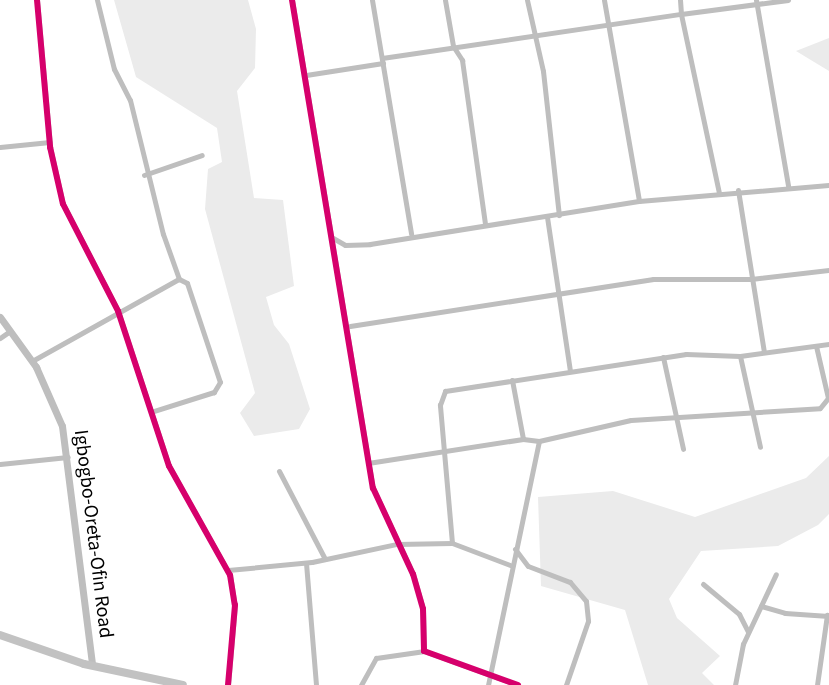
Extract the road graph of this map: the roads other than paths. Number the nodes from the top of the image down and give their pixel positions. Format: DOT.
graph roads {
  1 [pos="37,0"];
  2 [pos="97,0"];
  3 [pos="292,0"];
  4 [pos="372,0"];
  5 [pos="446,0"];
  6 [pos="527,0"];
  7 [pos="604,0"];
  8 [pos="680,0"];
  9 [pos="788,0"];
  10 [pos="757,3"];
  11 [pos="681,14"];
  12 [pos="609,25"];
  13 [pos="533,35"];
  14 [pos="453,46"];
  15 [pos="383,60"];
  16 [pos="306,75"];
  17 [pos="50,142"];
  18 [pos="0,147"];
  19 [pos="202,155"];
  20 [pos="144,175"];
  21 [pos="829,185"];
  22 [pos="788,186"];
  23 [pos="738,190"];
  24 [pos="719,193"];
  25 [pos="639,201"];
  26 [pos="559,215"];
  27 [pos="547,217"];
  28 [pos="485,223"];
  29 [pos="411,234"];
  30 [pos="333,238"];
  31 [pos="829,270"];
  32 [pos="179,279"];
  33 [pos="751,279"];
  34 [pos="558,294"];
  35 [pos="118,311"];
  36 [pos="0,317"];
  37 [pos="350,326"];
  38 [pos="10,331"];
  39 [pos="0,338"];
  40 [pos="829,344"];
  41 [pos="816,346"];
  42 [pos="764,352"];
  43 [pos="740,356"];
  44 [pos="663,357"];
  45 [pos="32,361"];
  46 [pos="570,370"];
  47 [pos="512,380"];
  48 [pos="151,412"];
  49 [pos="751,413"];
  50 [pos="673,417"];
  51 [pos="523,439"];
  52 [pos="538,441"];
  53 [pos="760,447"];
  54 [pos="683,449"];
  55 [pos="446,452"];
  56 [pos="68,457"];
  57 [pos="368,463"];
  58 [pos="0,464"];
  59 [pos="279,471"];
  60 [pos="452,543"];
  61 [pos="397,544"];
  62 [pos="515,549"];
  63 [pos="325,559"];
  64 [pos="306,563"];
  65 [pos="510,565"];
  66 [pos="228,570"];
  67 [pos="776,574"];
  68 [pos="703,584"];
  69 [pos="761,606"];
  70 [pos="828,615"];
  71 [pos="748,632"];
  72 [pos="0,635"];
  73 [pos="424,651"];
  74 [pos="92,665"];
  75 [pos="492,671"];
  76 [pos="151,681"];
  77 [pos="183,685"];
  78 [pos="228,685"];
  79 [pos="316,685"];
  80 [pos="361,685"];
  81 [pos="488,685"];
  82 [pos="518,685"];
  83 [pos="566,685"];
  84 [pos="735,685"];
  85 [pos="817,685"];
  1 -- 17 [label="street"];
  2 -- 20 [label="street"];
  3 -- 16 [label="street"];
  4 -- 15 [label="street"];
  5 -- 14 [label="street"];
  6 -- 13 [label="street"];
  7 -- 12 [label="street"];
  8 -- 11 [label="street"];
  9 -- 10 [label="street"];
  10 -- 11 [label="street"];
  10 -- 22 [label="street"];
  11 -- 12 [label="street"];
  11 -- 24 [label="street"];
  12 -- 13 [label="street"];
  12 -- 25 [label="street"];
  13 -- 14 [label="street"];
  13 -- 26 [label="street"];
  14 -- 15 [label="street"];
  14 -- 28 [label="street"];
  15 -- 16 [label="street"];
  15 -- 29 [label="street"];
  16 -- 30 [label="street"];
  17 -- 18 [label="street"];
  17 -- 35 [label="street"];
  19 -- 20 [label="street"];
  20 -- 32 [label="street"];
  21 -- 22 [label="street"];
  22 -- 23 [label="street"];
  23 -- 24 [label="street"];
  23 -- 33 [label="street"];
  24 -- 25 [label="street"];
  25 -- 26 [label="street"];
  26 -- 27 [label="street"];
  27 -- 28 [label="street"];
  27 -- 34 [label="street"];
  28 -- 29 [label="street"];
  29 -- 30 [label="street"];
  30 -- 37 [label="street"];
  31 -- 33 [label="street"];
  32 -- 35 [label="street"];
  32 -- 48 [label="street"];
  33 -- 34 [label="street"];
  33 -- 42 [label="street"];
  34 -- 37 [label="street"];
  34 -- 46 [label="street"];
  35 -- 45 [label="street"];
  35 -- 48 [label="street"];
  36 -- 38 [label="street, Igbogbo-Oreta-Ofin Road"];
  37 -- 57 [label="street"];
  38 -- 39 [label="street"];
  38 -- 45 [label="street, Igbogbo-Oreta-Ofin Road"];
  40 -- 41 [label="street"];
  41 -- 42 [label="street"];
  41 -- 49 [label="street"];
  42 -- 43 [label="street"];
  43 -- 44 [label="street"];
  43 -- 49 [label="street"];
  44 -- 46 [label="street"];
  44 -- 50 [label="street"];
  45 -- 56 [label="street, Igbogbo-Oreta-Ofin Road"];
  46 -- 47 [label="street"];
  47 -- 51 [label="street"];
  47 -- 55 [label="street"];
  48 -- 66 [label="street"];
  49 -- 50 [label="street"];
  49 -- 53 [label="street"];
  50 -- 52 [label="street"];
  50 -- 54 [label="street"];
  51 -- 52 [label="street"];
  51 -- 55 [label="street"];
  52 -- 62 [label="street"];
  55 -- 57 [label="street"];
  55 -- 60 [label="street"];
  56 -- 58 [label="street"];
  56 -- 74 [label="street, Igbogbo-Oreta-Ofin Road"];
  57 -- 61 [label="street"];
  59 -- 63 [label="street"];
  60 -- 61 [label="street"];
  60 -- 65 [label="street"];
  61 -- 63 [label="street"];
  61 -- 73 [label="street"];
  62 -- 65 [label="street"];
  62 -- 83 [label="street"];
  63 -- 64 [label="street"];
  64 -- 66 [label="street"];
  64 -- 79 [label="street"];
  65 -- 75 [label="street"];
  66 -- 78 [label="street"];
  67 -- 69 [label="street"];
  68 -- 71 [label="street"];
  69 -- 70 [label="street"];
  69 -- 71 [label="street"];
  70 -- 85 [label="street"];
  71 -- 84 [label="street"];
  72 -- 74 [label="main road"];
  73 -- 75 [label="street"];
  73 -- 80 [label="street"];
  74 -- 76 [label="main road"];
  75 -- 81 [label="street"];
  75 -- 82 [label="street"];
  76 -- 77 [label="main road"];
}
